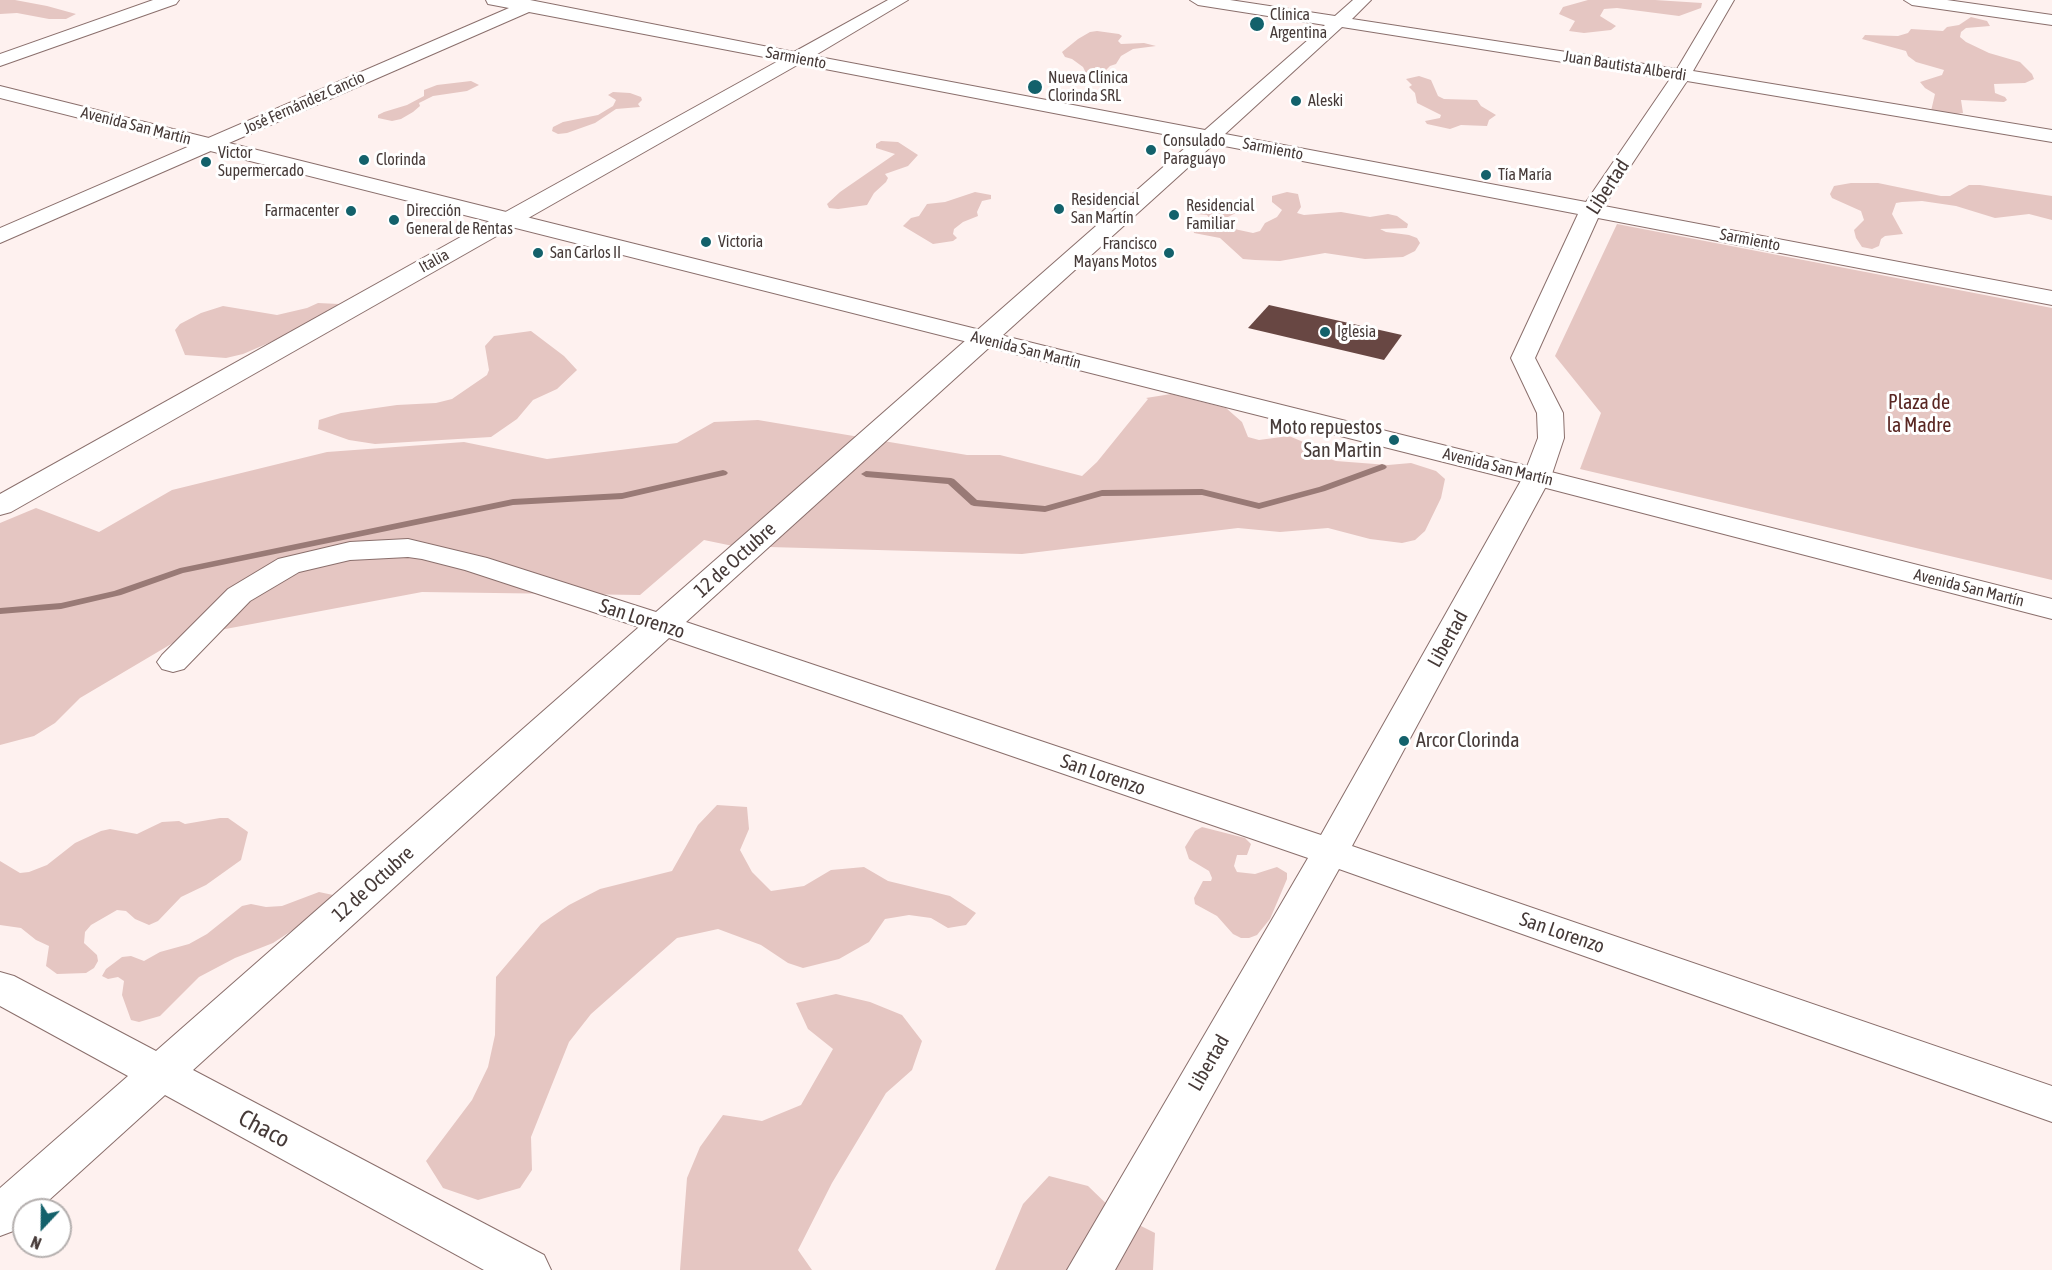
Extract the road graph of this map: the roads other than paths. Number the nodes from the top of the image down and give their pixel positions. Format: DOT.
graph roads {
  1 [pos="170,0"];
  2 [pos="494,0"];
  3 [pos="900,0"];
  4 [pos="1198,0"];
  5 [pos="1363,0"];
  6 [pos="1726,0"];
  7 [pos="1912,0"];
  8 [pos="534,3"];
  9 [pos="2052,20"];
  10 [pos="1338,22"];
  11 [pos="797,58"];
  12 [pos="0,60"];
  13 [pos="1682,75"];
  14 [pos="0,92"];
  15 [pos="2052,136"];
  16 [pos="1210,137"];
  17 [pos="209,145"];
  18 [pos="1591,210"];
  19 [pos="508,220"];
  20 [pos="0,236"];
  21 [pos="2052,298"];
  22 [pos="982,339"];
  23 [pos="1537,477"];
  24 [pos="0,506"];
  25 [pos="2052,609"];
  26 [pos="663,625"];
  27 [pos="173,662"];
  28 [pos="1330,852"];
  29 [pos="0,987"];
  30 [pos="159,1074"];
  31 [pos="2052,1104"];
  32 [pos="0,1216"];
  33 [pos="528,1270"];
  34 [pos="1090,1270"];
  1 -- 12 [label="main road"];
  2 -- 8 [label="street, Sarmiento"];
  3 -- 11 [label="street, Italia"];
  4 -- 10 [label="street, Juan Bautista Alberdi"];
  5 -- 10 [label="street, 12 de Octubre"];
  6 -- 13 [label="street, Libertad"];
  7 -- 9 [label="street"];
  8 -- 11 [label="street, Sarmiento"];
  8 -- 17 [label="street, José Fernández Cancio"];
  10 -- 13 [label="street, Juan Bautista Alberdi"];
  10 -- 16 [label="street, 12 de Octubre"];
  11 -- 16 [label="street, Sarmiento"];
  11 -- 19 [label="street, Italia"];
  13 -- 15 [label="street, Juan Bautista Alberdi"];
  13 -- 18 [label="street, Libertad"];
  14 -- 17 [label="main road, Avenida San Martín"];
  16 -- 18 [label="street, Sarmiento"];
  16 -- 22 [label="street, 12 de Octubre"];
  17 -- 19 [label="main road, Avenida San Martín"];
  17 -- 20 [label="street, José Fernández Cancio"];
  18 -- 21 [label="street, Sarmiento"];
  18 -- 23 [label="street, Libertad"];
  19 -- 22 [label="main road, Avenida San Martín"];
  19 -- 24 [label="main road, Italia"];
  22 -- 23 [label="main road, Avenida San Martín"];
  22 -- 26 [label="street, 12 de Octubre"];
  23 -- 25 [label="main road, Avenida San Martín"];
  23 -- 28 [label="street, Libertad"];
  26 -- 27 [label="street, San Lorenzo"];
  26 -- 28 [label="street, San Lorenzo"];
  26 -- 30 [label="street, 12 de Octubre"];
  28 -- 31 [label="street, San Lorenzo"];
  28 -- 34 [label="street, Libertad"];
  29 -- 30 [label="street, Chaco"];
  30 -- 32 [label="street, 12 de Octubre"];
  30 -- 33 [label="street, Chaco"];
}
